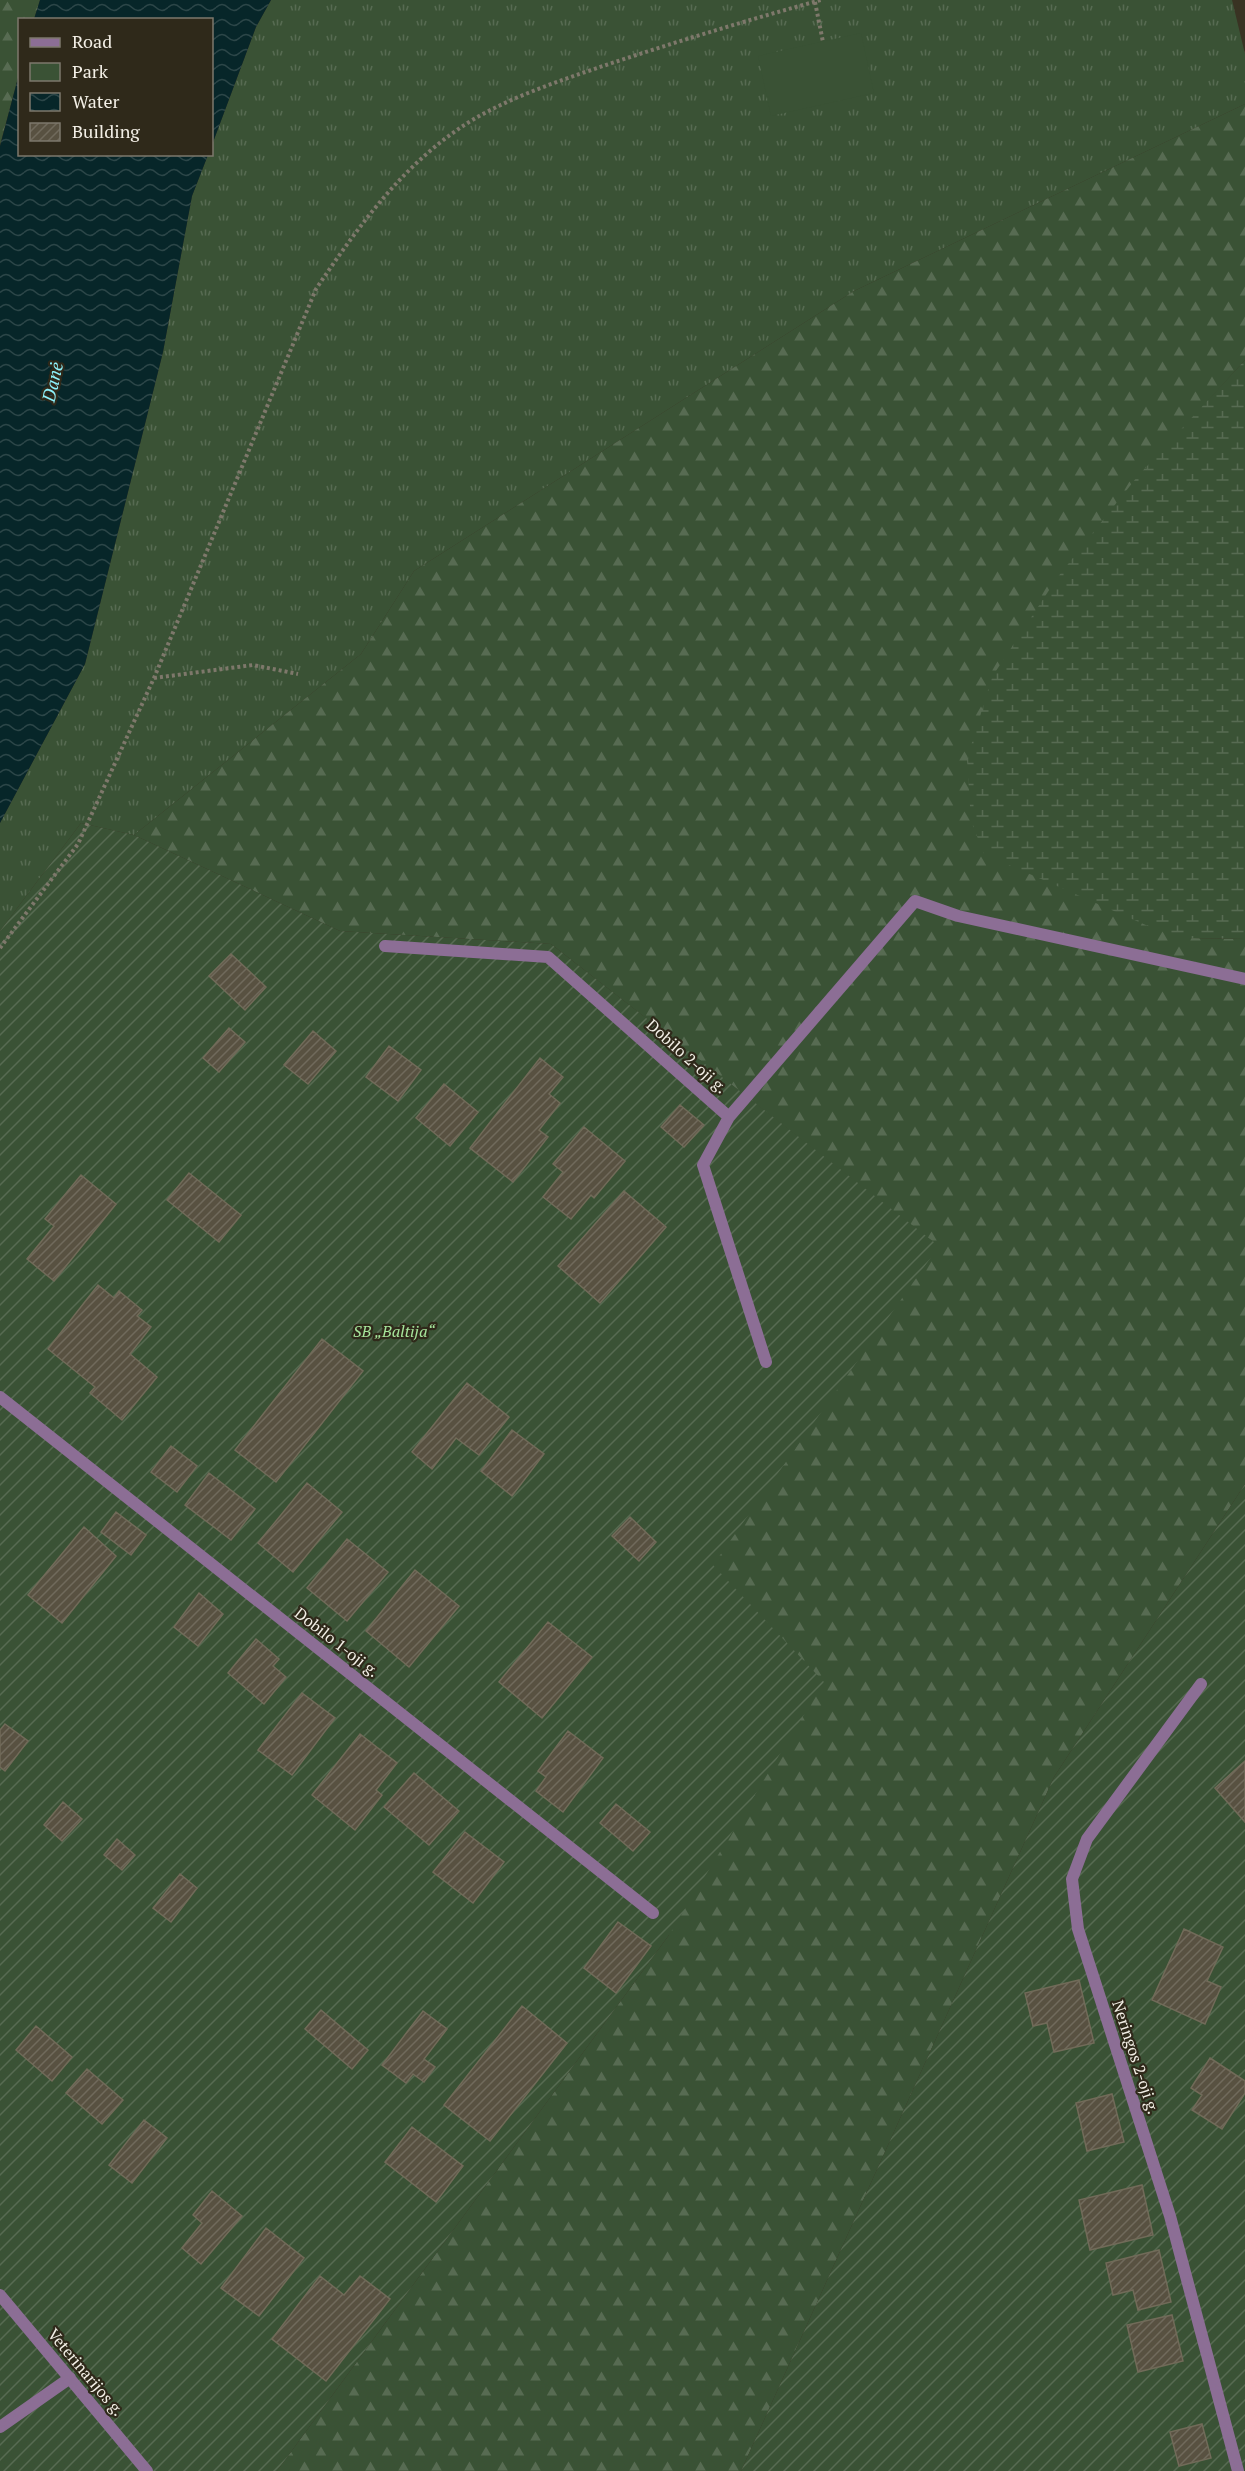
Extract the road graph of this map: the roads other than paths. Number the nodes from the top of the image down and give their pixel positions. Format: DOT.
graph roads {
  1 [pos="385,946"];
  2 [pos="1245,979"];
  3 [pos="729,1116"];
  4 [pos="766,1362"];
  5 [pos="0,1396"];
  6 [pos="1201,1684"];
  7 [pos="653,1914"];
  8 [pos="0,2295"];
  9 [pos="69,2378"];
  10 [pos="0,2427"];
  11 [pos="147,2471"];
  12 [pos="1238,2471"];
  1 -- 3 [label="street, Dobilo 2-oji g."];
  2 -- 3 [label="street"];
  3 -- 4 [label="street, Dobilo 2-oji g."];
  5 -- 7 [label="street, Dobilo 1-oji g."];
  6 -- 12 [label="street, Neringos 2-oji g."];
  8 -- 9 [label="street, Veterinarijos g."];
  9 -- 10 [label="street"];
  9 -- 11 [label="street, Veterinarijos g."];
}
